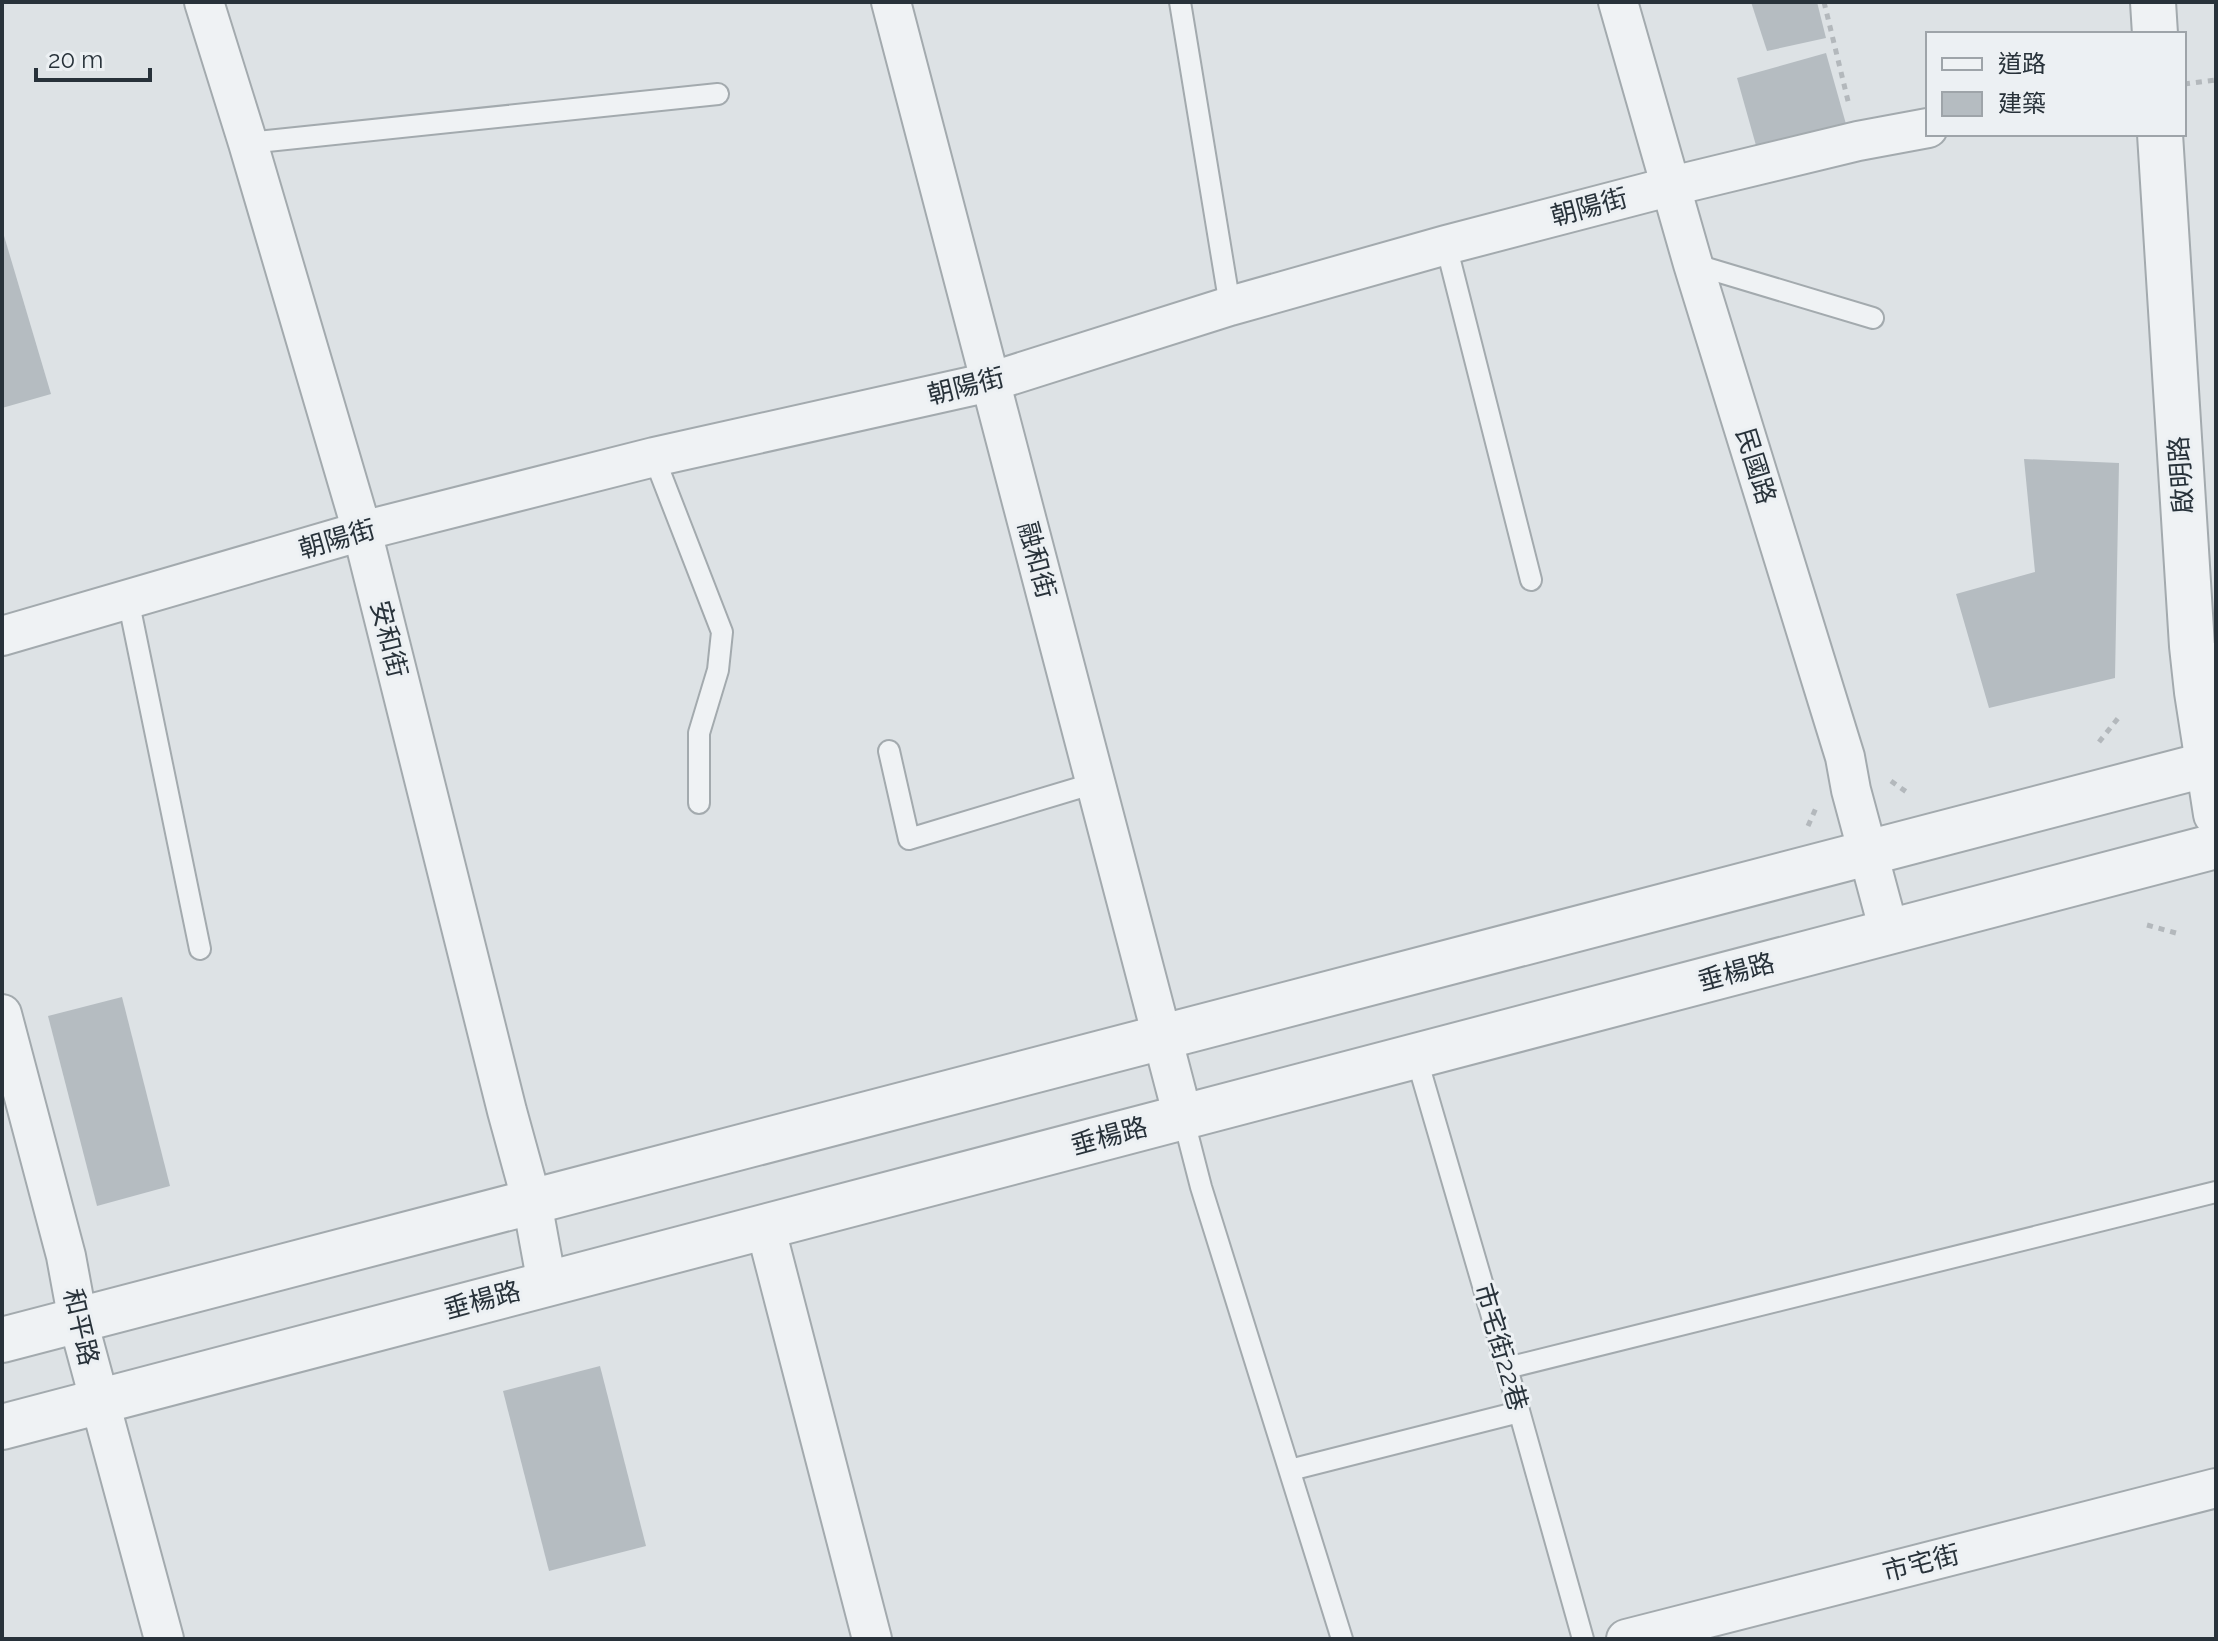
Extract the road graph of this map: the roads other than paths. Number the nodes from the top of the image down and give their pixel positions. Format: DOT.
graph roads {
  1 [pos="204,2"];
  2 [pos="891,2"];
  3 [pos="1180,2"];
  4 [pos="1618,2"];
  5 [pos="2153,2"];
  6 [pos="2155,32"];
  7 [pos="718,94"];
  8 [pos="1926,128"];
  9 [pos="2160,136"];
  10 [pos="248,143"];
  11 [pos="1672,186"];
  12 [pos="1446,245"];
  13 [pos="1693,264"];
  14 [pos="1230,306"];
  15 [pos="1873,318"];
  16 [pos="990,382"];
  17 [pos="654,457"];
  18 [pos="362,531"];
  19 [pos="1531,580"];
  20 [pos="128,599"];
  21 [pos="2,636"];
  22 [pos="889,751"];
  23 [pos="2212,764"];
  24 [pos="1095,783"];
  25 [pos="699,803"];
  26 [pos="2216,814"];
  27 [pos="2216,846"];
  28 [pos="1869,854"];
  29 [pos="1889,931"];
  30 [pos="200,949"];
  31 [pos="2,1014"];
  32 [pos="1162,1038"];
  33 [pos="1416,1056"];
  34 [pos="1183,1117"];
  35 [pos="2216,1192"];
  36 [pos="532,1202"];
  37 [pos="765,1226"];
  38 [pos="547,1284"];
  39 [pos="78,1321"];
  40 [pos="2,1340"];
  41 [pos="1507,1368"];
  42 [pos="100,1401"];
  43 [pos="1519,1412"];
  44 [pos="2,1427"];
  45 [pos="1290,1470"];
  46 [pos="2216,1488"];
  47 [pos="164,1639"];
  48 [pos="872,1639"];
  49 [pos="1342,1639"];
  50 [pos="1583,1639"];
  51 [pos="1626,1639"];
  1 -- 10 [label="street, 安和街"];
  2 -- 16 [label="street, 融和街"];
  3 -- 14 [label="lane"];
  4 -- 11 [label="street, 民國路"];
  5 -- 6 [label="street"];
  7 -- 10 [label="lane"];
  8 -- 11 [label="street, 朝陽街"];
  9 -- 23 [label="street, 啟明路"];
  10 -- 18 [label="street, 安和街"];
  11 -- 12 [label="street, 朝陽街"];
  11 -- 13 [label="street, 民國路"];
  12 -- 14 [label="street, 朝陽街"];
  12 -- 19 [label="lane"];
  13 -- 15 [label="lane"];
  13 -- 28 [label="street, 民國路"];
  14 -- 16 [label="street, 朝陽街"];
  16 -- 17 [label="street, 朝陽街"];
  16 -- 24 [label="street, 融和街"];
  17 -- 18 [label="street, 朝陽街"];
  17 -- 25 [label="lane"];
  18 -- 20 [label="street, 朝陽街"];
  18 -- 36 [label="street, 安和街"];
  20 -- 21 [label="street, 朝陽街"];
  20 -- 30 [label="lane"];
  22 -- 24 [label="lane"];
  23 -- 26 [label="street, 啟明路"];
  23 -- 28 [label="street"];
  24 -- 32 [label="street, 融和街"];
  27 -- 29 [label="street, 垂楊路"];
  28 -- 29 [label="street, 民國路"];
  28 -- 32 [label="street"];
  29 -- 33 [label="street, 垂楊路"];
  31 -- 39 [label="street, 和平路"];
  32 -- 34 [label="street, 融和街"];
  32 -- 36 [label="street"];
  33 -- 34 [label="street, 垂楊路"];
  33 -- 41 [label="lane, 市宅街22巷"];
  34 -- 37 [label="street, 垂楊路"];
  34 -- 45 [label="lane"];
  35 -- 41 [label="lane"];
  36 -- 38 [label="street, 安和街"];
  36 -- 39 [label="street"];
  37 -- 38 [label="street, 垂楊路"];
  37 -- 48 [label="street"];
  38 -- 42 [label="street, 垂楊路"];
  39 -- 40 [label="street"];
  39 -- 42 [label="street, 和平路"];
  41 -- 43 [label="lane, 市宅街22巷"];
  42 -- 44 [label="street, 垂楊路"];
  42 -- 47 [label="street, 和平路"];
  43 -- 45 [label="lane"];
  43 -- 50 [label="lane, 市宅街22巷"];
  45 -- 49 [label="lane"];
  46 -- 51 [label="street, 市宅街"];
}
